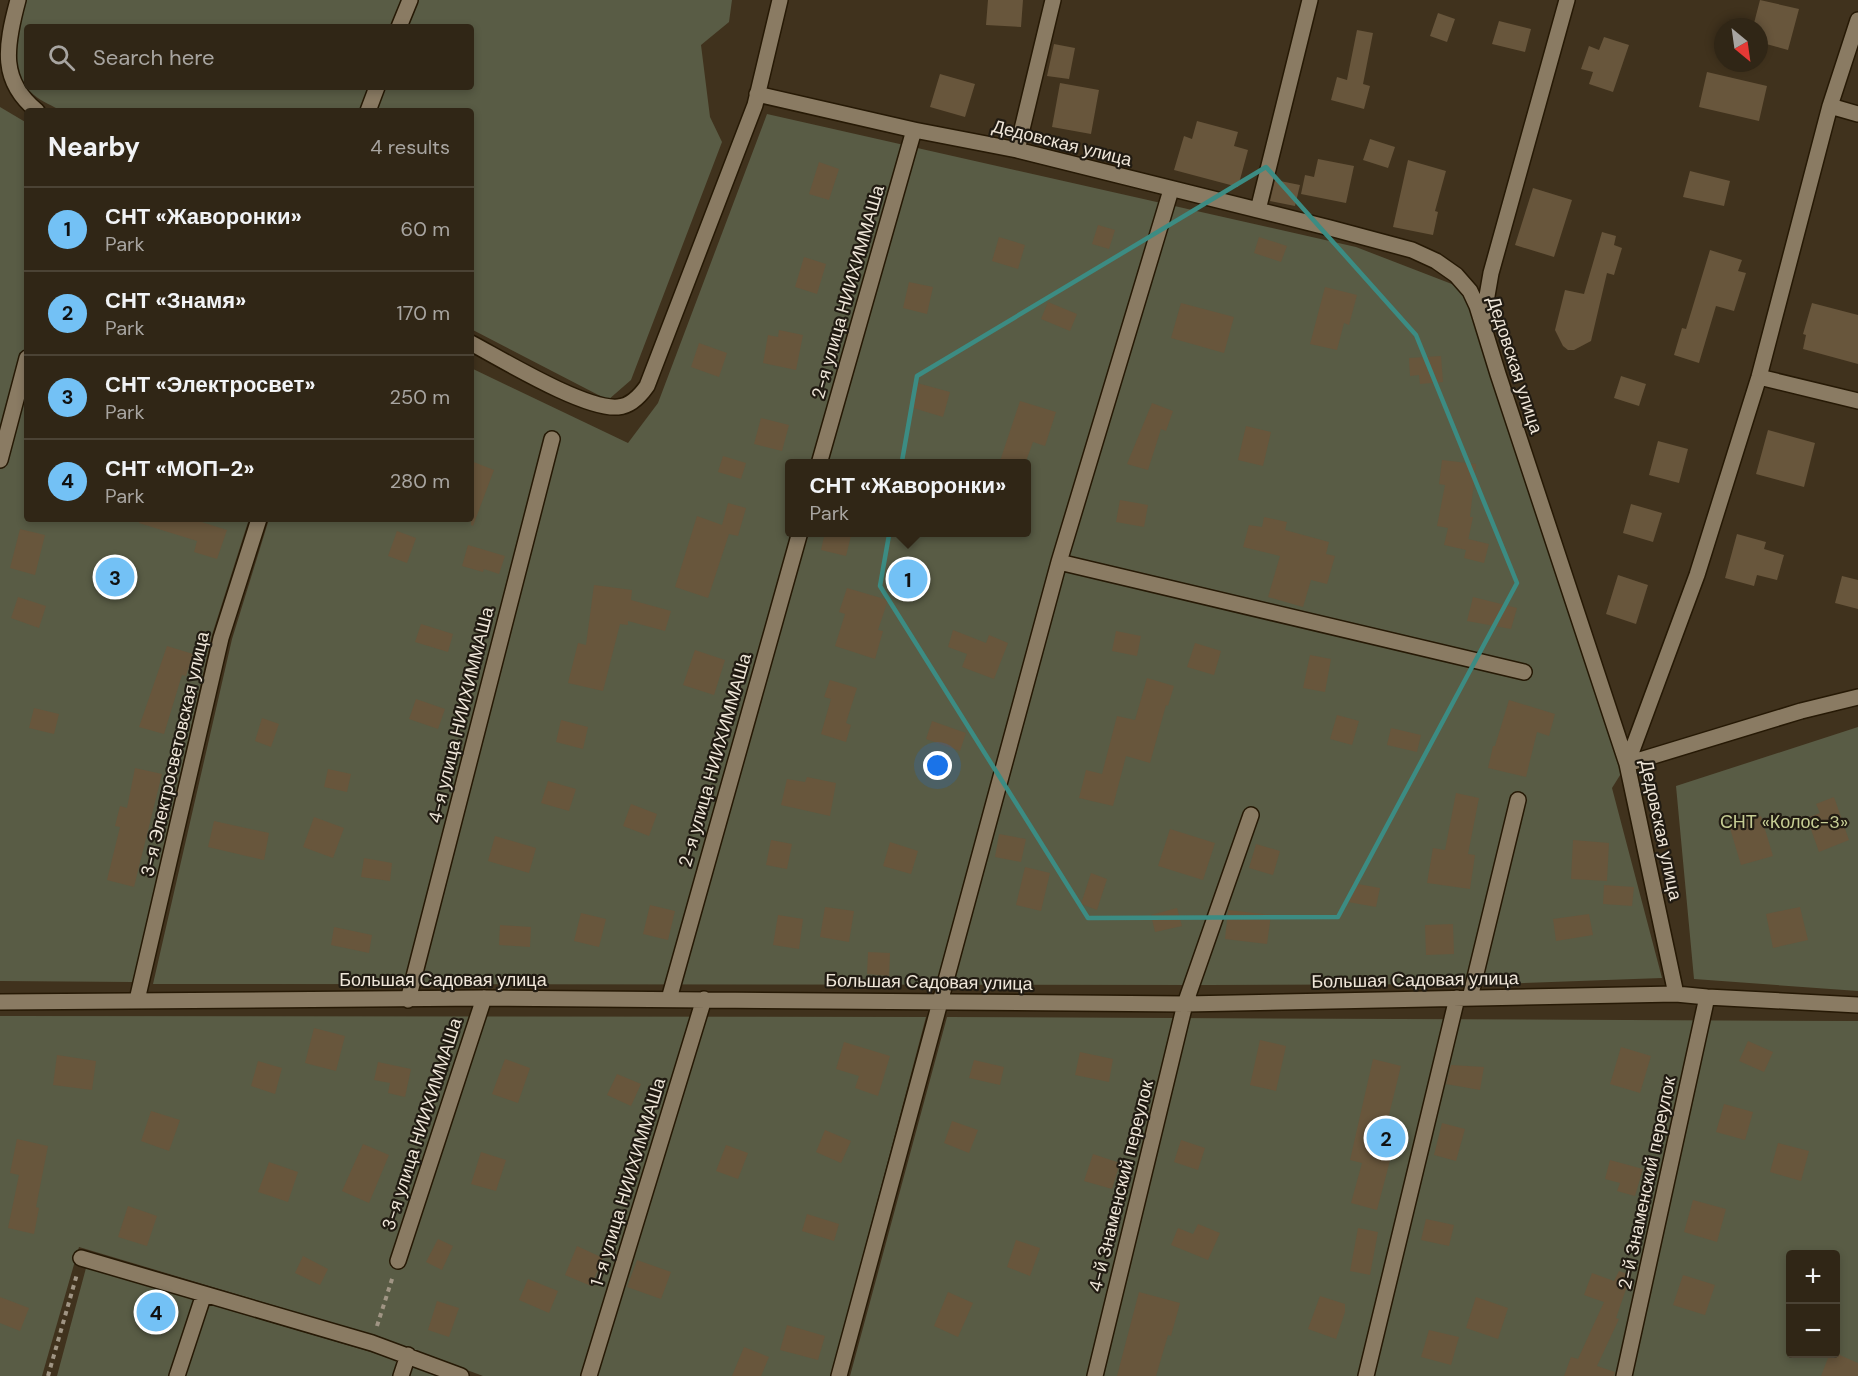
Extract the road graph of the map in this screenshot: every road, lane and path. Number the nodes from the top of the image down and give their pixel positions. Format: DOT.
graph roads {
  1 [pos="18,0"];
  2 [pos="410,0"];
  3 [pos="780,0"];
  4 [pos="1053,0"];
  5 [pos="1310,0"];
  6 [pos="1567,0"];
  7 [pos="1858,20"];
  8 [pos="400,24"];
  9 [pos="376,90"];
  10 [pos="757,94"];
  11 [pos="1830,106"];
  12 [pos="33,108"];
  13 [pos="369,108"];
  14 [pos="1858,114"];
  15 [pos="914,130"];
  16 [pos="1017,150"];
  17 [pos="1171,190"];
  18 [pos="1258,210"];
  19 [pos="1482,321"];
  20 [pos="474,345"];
  21 [pos="24,369"];
  22 [pos="1759,377"];
  23 [pos="1858,402"];
  24 [pos="552,439"];
  25 [pos="820,459"];
  26 [pos="0,460"];
  27 [pos="258,522"];
  28 [pos="799,537"];
  29 [pos="1059,562"];
  30 [pos="1524,672"];
  31 [pos="1858,697"];
  32 [pos="1627,764"];
  33 [pos="1518,800"];
  34 [pos="1251,815"];
  35 [pos="1676,994"];
  36 [pos="1707,997"];
  37 [pos="484,998"];
  38 [pos="1463,998"];
  39 [pos="669,999"];
  40 [pos="704,999"];
  41 [pos="137,1000"];
  42 [pos="408,1000"];
  43 [pos="940,1002"];
  44 [pos="1185,1004"];
  45 [pos="1858,1005"];
  46 [pos="1,1006"];
  47 [pos="81,1258"];
  48 [pos="398,1261"];
  49 [pos="204,1294"];
  50 [pos="372,1343"];
  51 [pos="408,1355"];
  52 [pos="48,1376"];
  53 [pos="177,1376"];
  54 [pos="400,1376"];
  55 [pos="461,1376"];
  56 [pos="589,1376"];
  57 [pos="839,1376"];
  58 [pos="1095,1376"];
  59 [pos="1366,1376"];
  60 [pos="1624,1376"];
  1 -- 12 [label="street"];
  2 -- 8 [label="street"];
  3 -- 10 [label="street"];
  4 -- 16 [label="street"];
  5 -- 18 [label="street"];
  6 -- 19 [label="street"];
  7 -- 11 [label="street"];
  9 -- 13 [label="street"];
  10 -- 15 [label="street, Дедовская улица"];
  10 -- 20 [label="street"];
  11 -- 14 [label="street"];
  11 -- 22 [label="street"];
  15 -- 16 [label="street, Дедовская улица"];
  15 -- 25 [label="street, 2-я улица НИИХИММАШа"];
  16 -- 17 [label="street, Дедовская улица"];
  17 -- 18 [label="street, Дедовская улица"];
  17 -- 29 [label="street"];
  18 -- 19 [label="street, Дедовская улица"];
  19 -- 32 [label="street, Дедовская улица"];
  21 -- 26 [label="street"];
  22 -- 23 [label="street"];
  22 -- 32 [label="street"];
  24 -- 42 [label="street, 4-я улица НИИХИММАШа"];
  27 -- 41 [label="street, 3-я Электросветовская улица"];
  28 -- 39 [label="street, 2-я улица НИИХИММАШа"];
  29 -- 30 [label="street"];
  29 -- 43 [label="street"];
  31 -- 32 [label="street"];
  32 -- 35 [label="street, Дедовская улица"];
  33 -- 38 [label="street"];
  34 -- 44 [label="street, 4-й Знаменский переулок"];
  35 -- 36 [label="street, Большая Садовая улица"];
  35 -- 38 [label="street, Большая Садовая улица"];
  36 -- 45 [label="street, Большая Садовая улица"];
  36 -- 60 [label="street, 2-й Знаменский переулок"];
  37 -- 39 [label="street, Большая Садовая улица"];
  37 -- 42 [label="street, Большая Садовая улица"];
  37 -- 48 [label="street, 3-я улица НИИХИММАШа"];
  38 -- 44 [label="street, Большая Садовая улица"];
  38 -- 59 [label="street"];
  39 -- 40 [label="street, Большая Садовая улица"];
  40 -- 43 [label="street, Большая Садовая улица"];
  40 -- 56 [label="street, 1-я улица НИИХИММАШа"];
  41 -- 42 [label="street, Большая Садовая улица"];
  41 -- 46 [label="street, Большая Садовая улица"];
  43 -- 44 [label="street, Большая Садовая улица"];
  43 -- 57 [label="street"];
  44 -- 58 [label="street, 4-й Знаменский переулок"];
  47 -- 49 [label="street"];
  47 -- 52 [label="path"];
  48 -- 50 [label="path"];
  49 -- 50 [label="street"];
  49 -- 53 [label="street"];
  50 -- 51 [label="street"];
  51 -- 54 [label="street"];
  51 -- 55 [label="street"];
}
